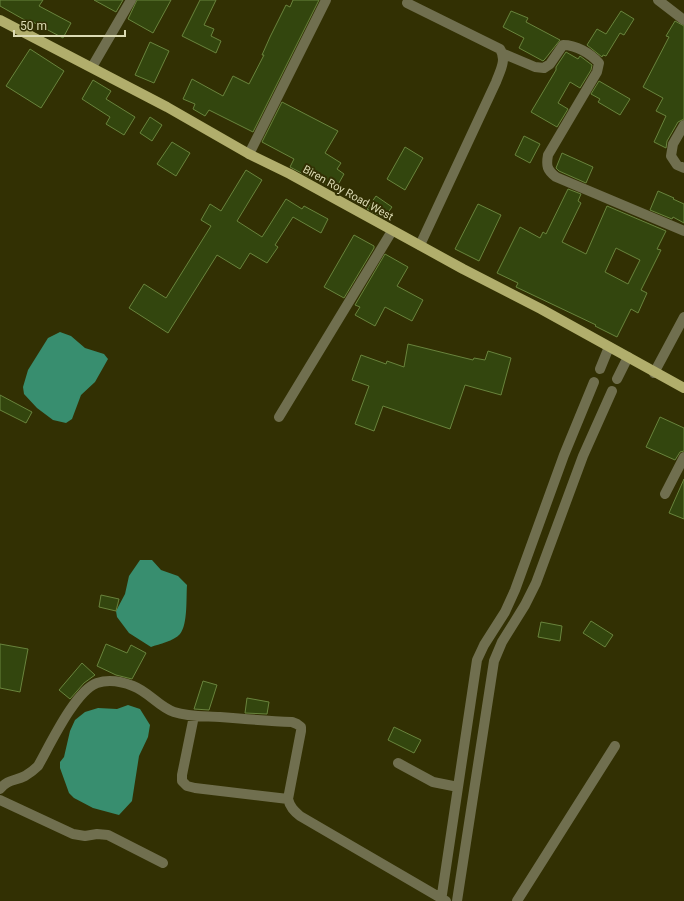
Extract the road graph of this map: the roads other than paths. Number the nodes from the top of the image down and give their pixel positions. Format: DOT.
graph roads {
  1 [pos="131,0"];
  2 [pos="326,0"];
  3 [pos="658,0"];
  4 [pos="407,3"];
  5 [pos="0,20"];
  6 [pos="684,20"];
  7 [pos="504,54"];
  8 [pos="92,67"];
  9 [pos="684,125"];
  10 [pos="249,154"];
  11 [pos="684,168"];
  12 [pos="392,231"];
  13 [pos="684,231"];
  14 [pos="420,245"];
  15 [pos="684,317"];
  16 [pos="609,347"];
  17 [pos="628,357"];
  18 [pos="600,369"];
  19 [pos="654,372"];
  20 [pos="617,379"];
  21 [pos="594,382"];
  22 [pos="684,388"];
  23 [pos="612,391"];
  24 [pos="279,417"];
  25 [pos="684,457"];
  26 [pos="665,494"];
  27 [pos="194,716"];
  28 [pos="615,746"];
  29 [pos="398,763"];
  30 [pos="458,787"];
  31 [pos="0,789"];
  32 [pos="288,799"];
  33 [pos="0,800"];
  34 [pos="163,863"];
  35 [pos="442,900"];
  36 [pos="457,901"];
  37 [pos="516,901"];
  1 -- 8 [label="street"];
  2 -- 10 [label="street"];
  3 -- 6 [label="street"];
  4 -- 7 [label="street"];
  5 -- 8 [label="main road, Biren Roy Road West"];
  7 -- 13 [label="street"];
  7 -- 14 [label="street"];
  8 -- 10 [label="main road, Biren Roy Road West"];
  9 -- 11 [label="street"];
  10 -- 12 [label="main road, Biren Roy Road West"];
  12 -- 14 [label="main road, Biren Roy Road West"];
  12 -- 24 [label="street"];
  14 -- 16 [label="main road, Biren Roy Road West"];
  15 -- 19 [label="street"];
  16 -- 17 [label="main road, Biren Roy Road West"];
  16 -- 18 [label="street"];
  17 -- 19 [label="main road, Biren Roy Road West"];
  17 -- 20 [label="street"];
  19 -- 22 [label="main road, Biren Roy Road West"];
  21 -- 30 [label="street"];
  23 -- 36 [label="street"];
  25 -- 26 [label="street"];
  27 -- 31 [label="street"];
  27 -- 32 [label="street"];
  27 -- 32 [label="street"];
  28 -- 37 [label="street"];
  29 -- 30 [label="street"];
  30 -- 35 [label="street"];
  32 -- 35 [label="street"];
  33 -- 34 [label="street"];
}
